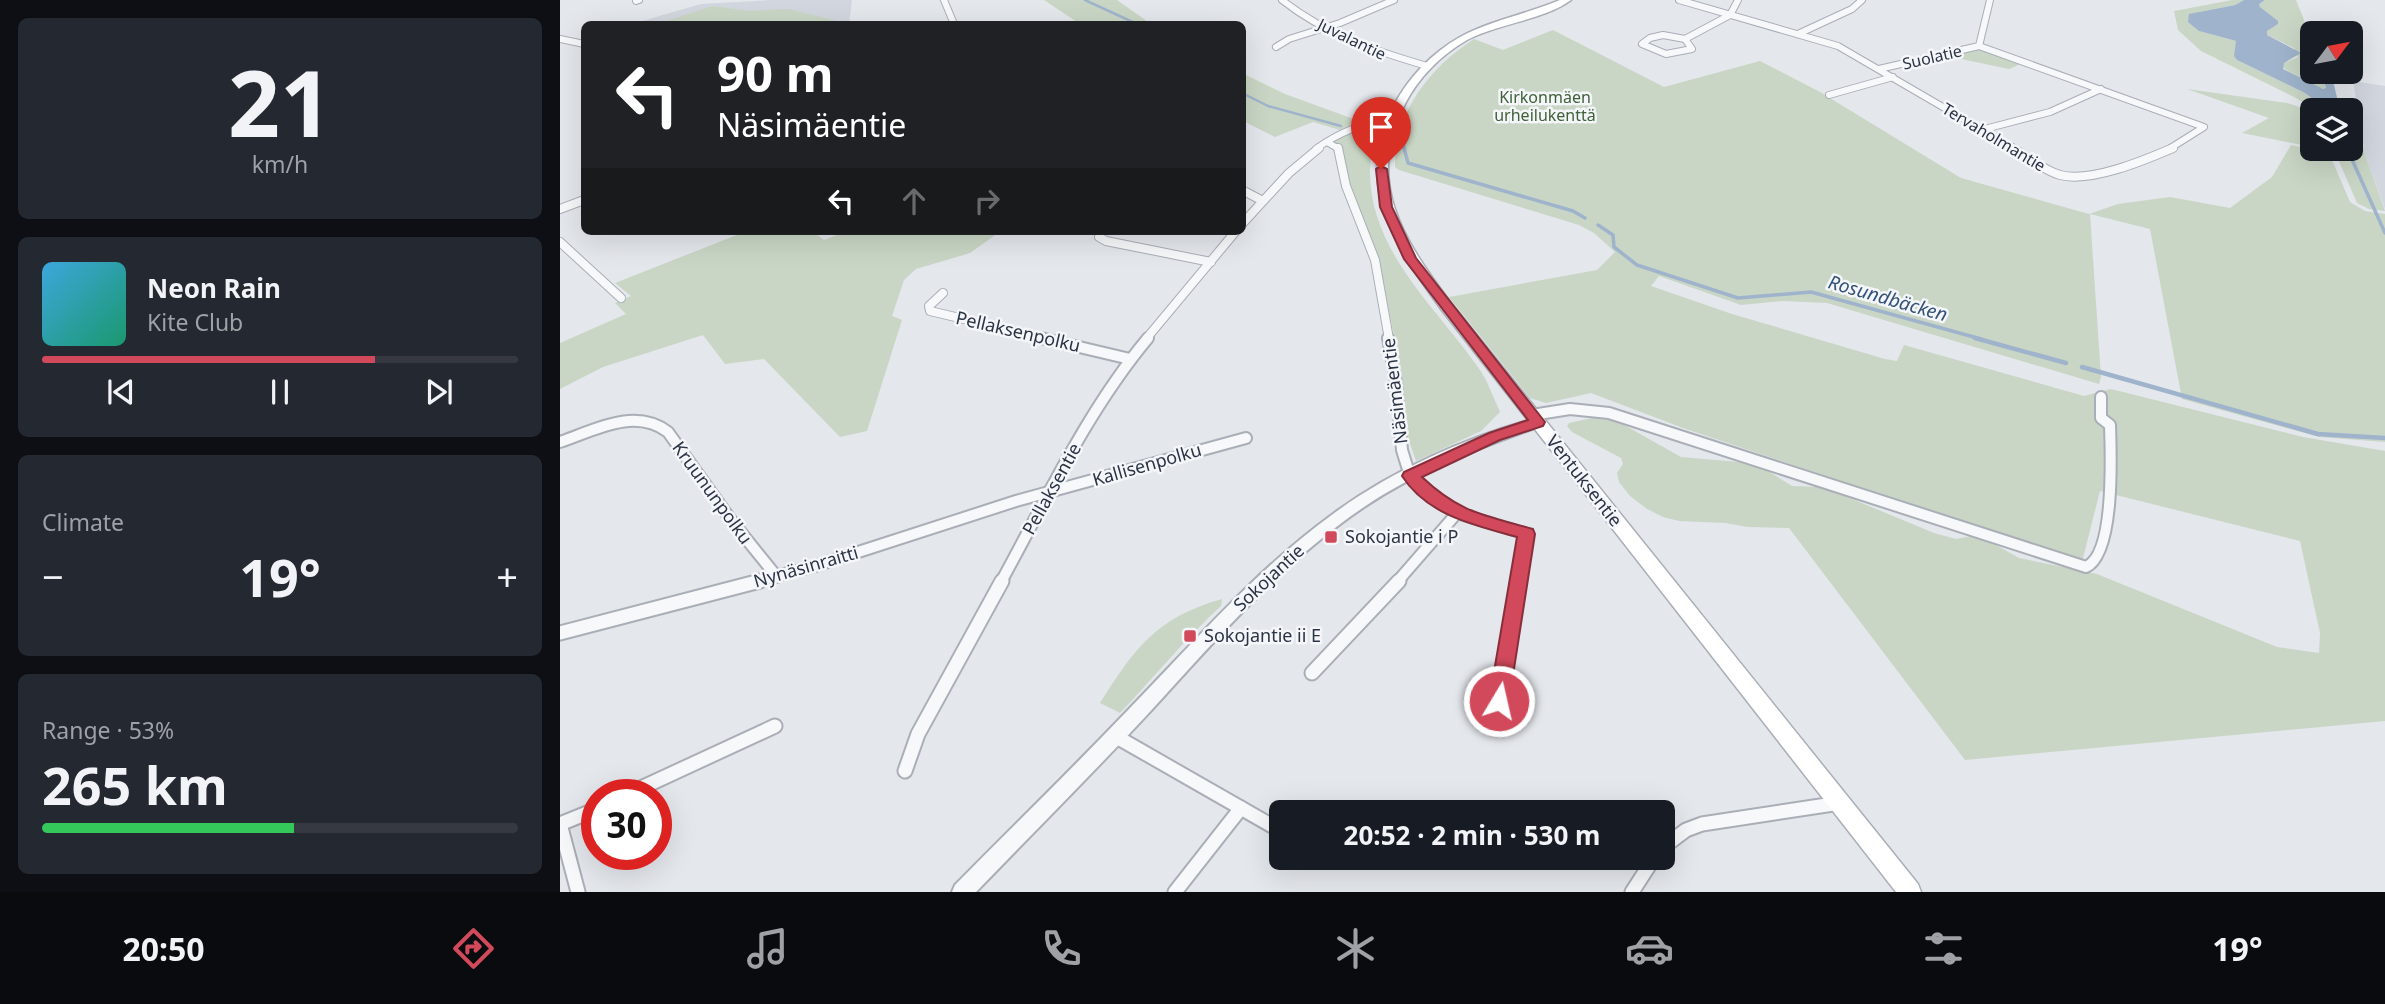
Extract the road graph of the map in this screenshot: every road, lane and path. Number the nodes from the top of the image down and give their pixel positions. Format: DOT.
graph roads {
  1 [pos="944,0"];
  2 [pos="1282,0"];
  3 [pos="1394,0"];
  4 [pos="1567,0"];
  5 [pos="1679,0"];
  6 [pos="1738,0"];
  7 [pos="1862,0"];
  8 [pos="1990,0"];
  9 [pos="1730,15"];
  10 [pos="953,21"];
  11 [pos="1327,27"];
  12 [pos="1798,34"];
  13 [pos="560,39"];
  14 [pos="1685,39"];
  15 [pos="572,42"];
  16 [pos="581,44"];
  17 [pos="560,46"];
  18 [pos="1979,46"];
  19 [pos="1276,47"];
  20 [pos="1427,66"];
  21 [pos="1879,69"];
  22 [pos="1893,77"];
  23 [pos="2101,89"];
  24 [pos="1829,94"];
  25 [pos="1390,120"];
  26 [pos="1982,130"];
  27 [pos="1327,142"];
  28 [pos="1246,192"];
  29 [pos="1261,200"];
  30 [pos="581,202"];
  31 [pos="560,209"];
  32 [pos="1246,218"];
  33 [pos="1100,235"];
  34 [pos="1233,235"];
  35 [pos="560,242"];
  36 [pos="1211,262"];
  37 [pos="943,293"];
  38 [pos="621,298"];
  39 [pos="1130,359"];
  40 [pos="2101,397"];
  41 [pos="1535,418"];
  42 [pos="1246,438"];
  43 [pos="560,442"];
  44 [pos="1410,476"];
  45 [pos="1049,493"];
  46 [pos="1457,513"];
  47 [pos="777,577"];
  48 [pos="560,633"];
  49 [pos="1312,673"];
  50 [pos="1499,701"];
  51 [pos="775,726"];
  52 [pos="1115,736"];
  53 [pos="905,771"];
  54 [pos="660,779"];
  55 [pos="1840,803"];
  56 [pos="1241,808"];
  57 [pos="581,815"];
  58 [pos="560,824"];
  59 [pos="1269,824"];
  60 [pos="1675,838"];
  61 [pos="1646,870"];
  62 [pos="578,892"];
  63 [pos="962,892"];
  64 [pos="1175,892"];
  65 [pos="1632,892"];
  66 [pos="1910,892"];
  1 -- 10 [label="street"];
  2 -- 11 [label="street, Juvalantie"];
  3 -- 11 [label="street"];
  4 -- 20 [label="main road, Ventuksentie"];
  5 -- 9 [label="street, Tervaholmantie"];
  6 -- 9 [label="street"];
  7 -- 12 [label="street"];
  8 -- 18 [label="street, Suolatie"];
  9 -- 12 [label="street, Tervaholmantie"];
  9 -- 14 [label="street"];
  11 -- 19 [label="street"];
  11 -- 20 [label="street, Juvalantie"];
  12 -- 21 [label="street, Tervaholmantie"];
  13 -- 15 [label="street"];
  14 -- 14 [label="street"];
  15 -- 16 [label="street"];
  15 -- 17 [label="street"];
  18 -- 21 [label="street, Suolatie"];
  18 -- 23 [label="street, Tervaholmantie"];
  20 -- 25 [label="main road, Ventuksentie"];
  21 -- 22 [label="street, Tervaholmantie"];
  22 -- 24 [label="street"];
  22 -- 26 [label="street, Tervaholmantie"];
  23 -- 26 [label="street"];
  23 -- 26 [label="street, Tervaholmantie"];
  25 -- 27 [label="street"];
  25 -- 41 [label="main road, Ventuksentie"];
  27 -- 29 [label="street"];
  27 -- 44 [label="street, Näsimäentie"];
  28 -- 29 [label="street"];
  29 -- 32 [label="street"];
  30 -- 31 [label="street"];
  33 -- 36 [label="street"];
  34 -- 36 [label="street, Pellaksentie"];
  35 -- 38 [label="street"];
  36 -- 39 [label="street, Pellaksentie"];
  37 -- 39 [label="street, Pellaksenpolku"];
  39 -- 45 [label="street, Pellaksentie"];
  40 -- 41 [label="street"];
  41 -- 44 [label="street, Sokojantie"];
  41 -- 55 [label="main road, Ventuksentie"];
  42 -- 45 [label="street, Kallisenpolku"];
  43 -- 47 [label="street, Kruununpolku"];
  44 -- 46 [label="street"];
  44 -- 52 [label="street, Sokojantie"];
  45 -- 47 [label="street, Nynäsinraitti"];
  45 -- 53 [label="street, Pellaksentie"];
  46 -- 49 [label="street"];
  46 -- 50 [label="street"];
  47 -- 48 [label="street, Nynäsinraitti"];
  51 -- 54 [label="street"];
  52 -- 56 [label="street"];
  52 -- 63 [label="street, Sokojantie"];
  55 -- 60 [label="street"];
  55 -- 66 [label="main road, Ventuksentie"];
  56 -- 59 [label="street"];
  56 -- 64 [label="street"];
  57 -- 58 [label="street"];
  58 -- 62 [label="street"];
  61 -- 65 [label="street"];
}
